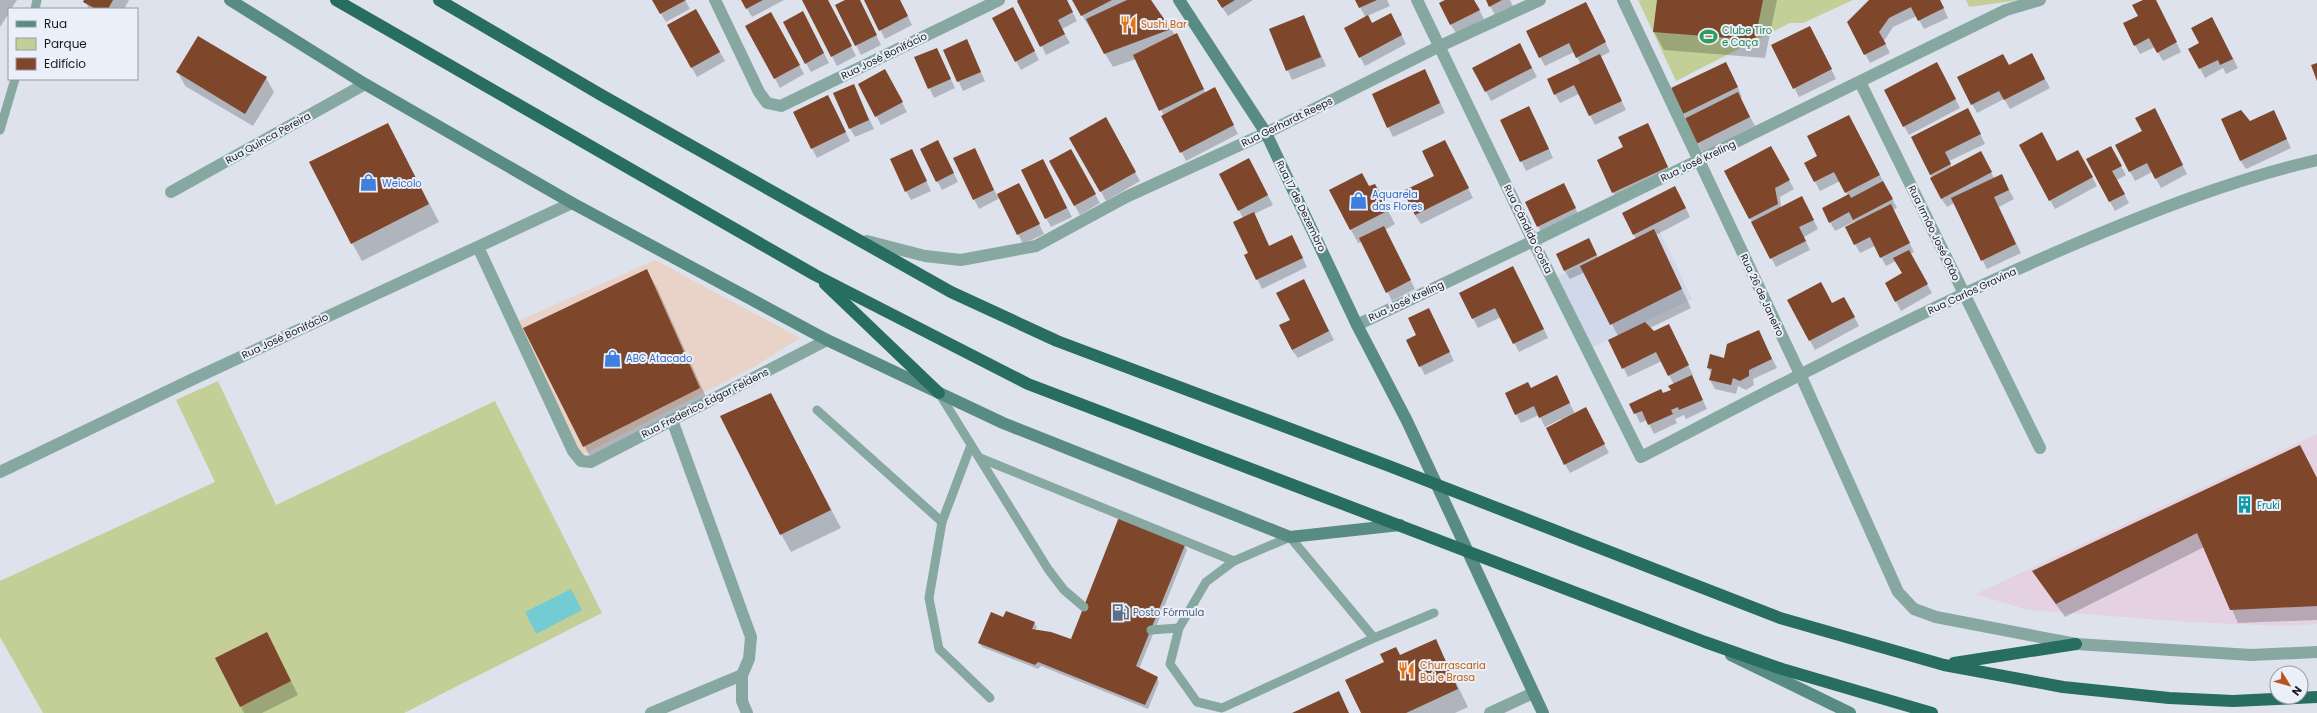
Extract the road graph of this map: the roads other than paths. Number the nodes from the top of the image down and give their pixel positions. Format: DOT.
graph roads {
  1 [pos="230,0"];
  2 [pos="336,0"];
  3 [pos="439,0"];
  4 [pos="715,0"];
  5 [pos="999,0"];
  6 [pos="1179,0"];
  7 [pos="1417,0"];
  8 [pos="1540,0"];
  9 [pos="1623,0"];
  10 [pos="2040,0"];
  11 [pos="1440,46"];
  12 [pos="15,80"];
  13 [pos="1860,82"];
  14 [pos="365,84"];
  15 [pos="0,130"];
  16 [pos="1266,133"];
  17 [pos="2317,160"];
  18 [pos="1699,161"];
  19 [pos="171,192"];
  20 [pos="572,203"];
  21 [pos="848,234"];
  22 [pos="1533,241"];
  23 [pos="478,246"];
  24 [pos="815,275"];
  25 [pos="1964,294"];
  26 [pos="1357,324"];
  27 [pos="828,340"];
  28 [pos="1800,374"];
  29 [pos="938,393"];
  30 [pos="817,410"];
  31 [pos="672,420"];
  32 [pos="971,446"];
  33 [pos="2040,448"];
  34 [pos="1641,456"];
  35 [pos="980,458"];
  36 [pos="0,472"];
  37 [pos="942,522"];
  38 [pos="1400,525"];
  39 [pos="1290,537"];
  40 [pos="1234,561"];
  41 [pos="1084,607"];
  42 [pos="1434,613"];
  43 [pos="1179,628"];
  44 [pos="1151,630"];
  45 [pos="1374,638"];
  46 [pos="1705,642"];
  47 [pos="2076,644"];
  48 [pos="2317,652"];
  49 [pos="1944,665"];
  50 [pos="742,675"];
  51 [pos="1533,693"];
  52 [pos="2317,697"];
  53 [pos="990,698"];
  54 [pos="651,713"];
  55 [pos="747,713"];
  56 [pos="1490,713"];
  57 [pos="1543,713"];
  58 [pos="1850,713"];
  59 [pos="1932,713"];
  1 -- 14 [label="main road"];
  2 -- 24 [label="highway"];
  3 -- 21 [label="highway"];
  4 -- 5 [label="street, Rua José Bonifácio"];
  6 -- 16 [label="main road, Rua 17 de Dezembro"];
  7 -- 11 [label="street, Rua Cândido Costa"];
  8 -- 11 [label="street, Rua Gerhardt Reeps"];
  9 -- 18 [label="street, Rua 26 de Janeiro"];
  10 -- 13 [label="street, Rua José Kreling"];
  11 -- 16 [label="street, Rua Gerhardt Reeps"];
  11 -- 22 [label="street, Rua Cândido Costa"];
  12 -- 15 [label="lane"];
  13 -- 18 [label="street, Rua José Kreling"];
  13 -- 25 [label="street, Rua Irmão José Otão"];
  14 -- 19 [label="street, Rua Quinca Pereira"];
  14 -- 20 [label="main road"];
  16 -- 21 [label="street, Rua Gerhardt Reeps"];
  16 -- 26 [label="main road, Rua 17 de Dezembro"];
  17 -- 25 [label="street, Rua Carlos Gravina"];
  18 -- 22 [label="street, Rua José Kreling"];
  18 -- 28 [label="street, Rua 26 de Janeiro"];
  20 -- 23 [label="street, Rua José Bonifácio"];
  20 -- 27 [label="main road"];
  21 -- 49 [label="highway"];
  22 -- 26 [label="street, Rua José Kreling"];
  22 -- 34 [label="street, Rua Cândido Costa"];
  23 -- 31 [label="street, Rua Frederico Edgar Feldens"];
  23 -- 36 [label="street, Rua José Bonifácio"];
  24 -- 29 [label="highway"];
  24 -- 38 [label="highway"];
  25 -- 28 [label="street, Rua Carlos Gravina"];
  25 -- 33 [label="street, Rua Irmão José Otão"];
  26 -- 51 [label="main road, Rua 17 de Dezembro"];
  27 -- 29 [label="main road"];
  27 -- 31 [label="street, Rua Frederico Edgar Feldens"];
  28 -- 34 [label="street, Rua Carlos Gravina"];
  28 -- 47 [label="street, Rua 26 de Janeiro"];
  29 -- 32 [label="lane"];
  29 -- 39 [label="main road"];
  30 -- 37 [label="lane"];
  31 -- 50 [label="street"];
  32 -- 35 [label="lane"];
  32 -- 37 [label="lane"];
  35 -- 40 [label="lane"];
  35 -- 41 [label="lane"];
  37 -- 53 [label="lane"];
  38 -- 39 [label="main road"];
  38 -- 46 [label="highway"];
  39 -- 40 [label="lane"];
  39 -- 45 [label="lane"];
  40 -- 43 [label="lane"];
  42 -- 45 [label="lane"];
  43 -- 44 [label="lane"];
  43 -- 45 [label="lane"];
  46 -- 58 [label="main road"];
  46 -- 59 [label="highway"];
  47 -- 48 [label="street, Rua 26 de Janeiro"];
  47 -- 49 [label="highway"];
  49 -- 52 [label="highway"];
  50 -- 54 [label="street"];
  50 -- 55 [label="street"];
  51 -- 56 [label="street"];
  51 -- 57 [label="main road, Rua 17 de Dezembro"];
}
